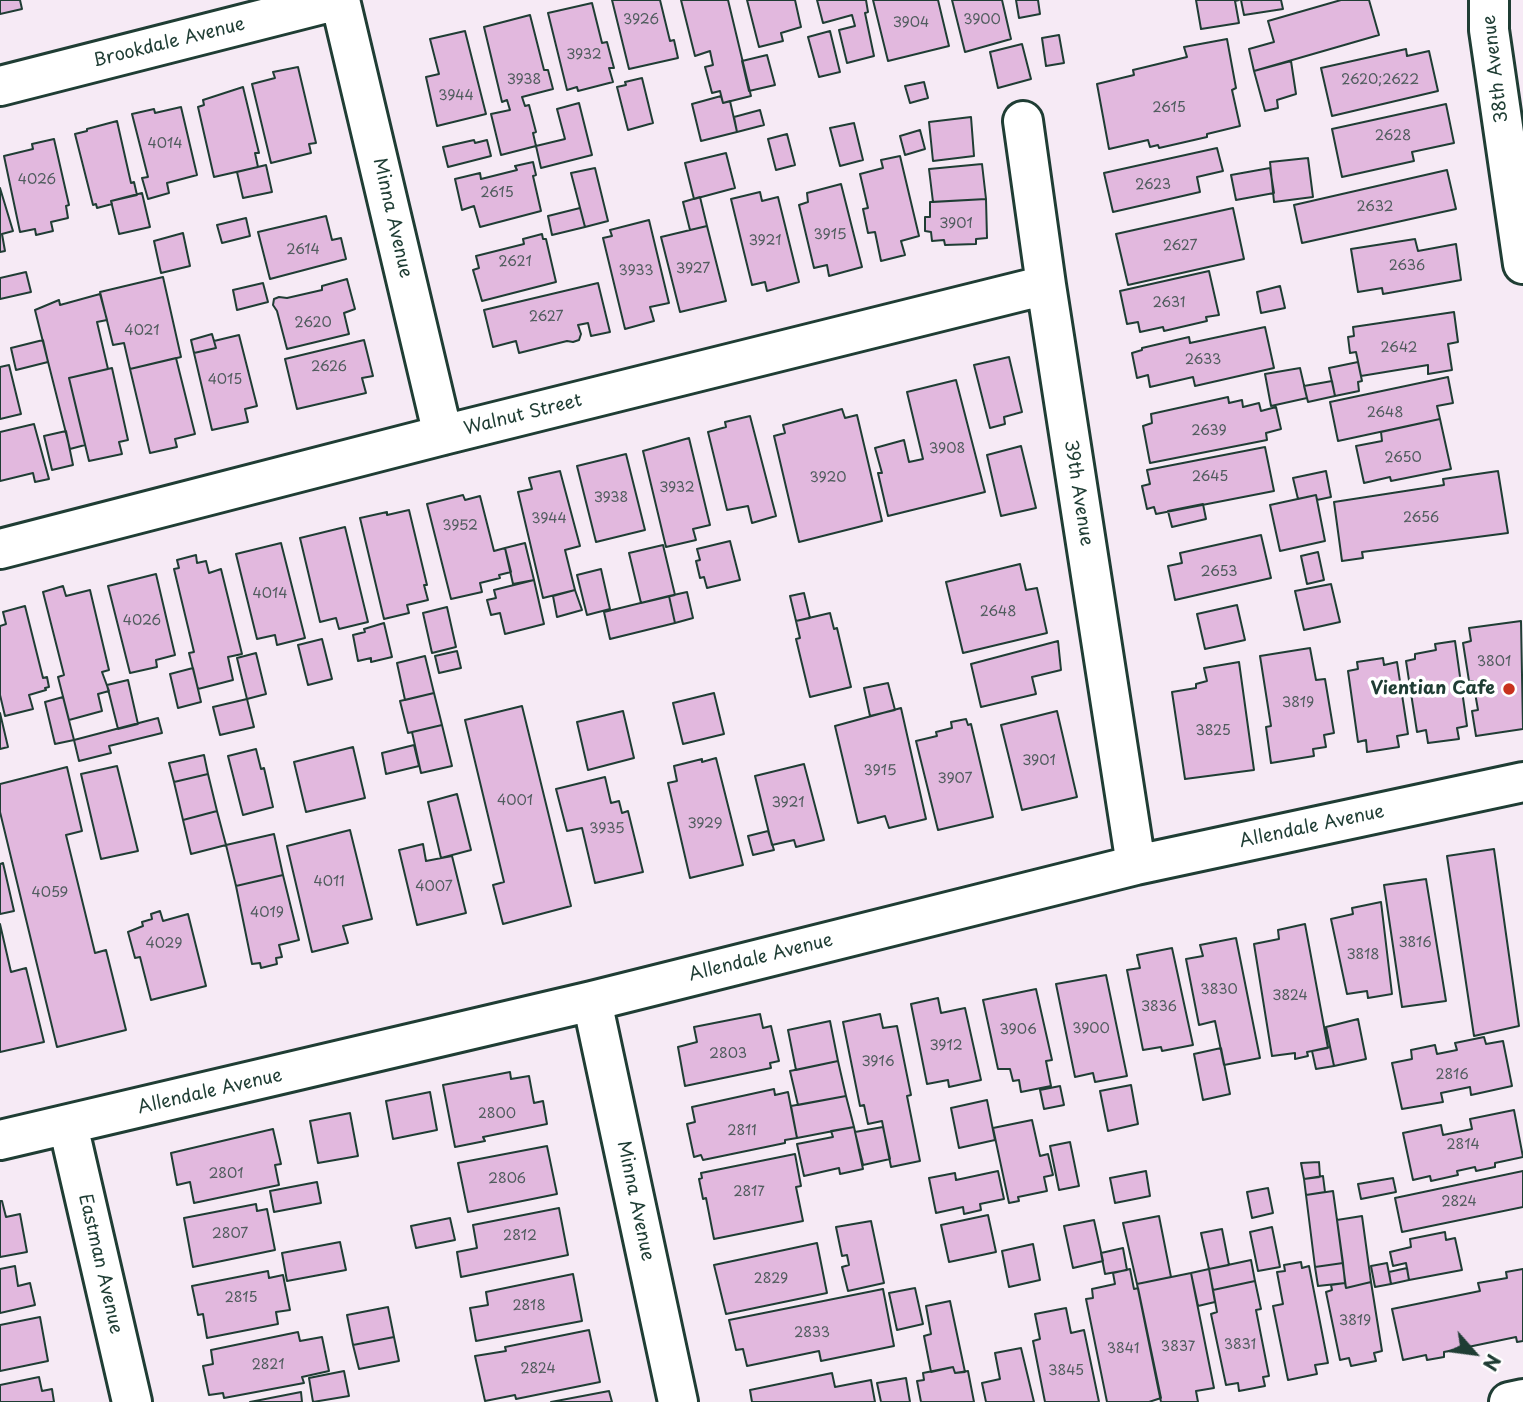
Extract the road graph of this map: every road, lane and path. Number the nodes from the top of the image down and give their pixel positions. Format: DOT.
graph roads {
  1 [pos="339,0"];
  2 [pos="1489,0"];
  3 [pos="0,86"];
  4 [pos="1023,121"];
  5 [pos="1523,264"];
  6 [pos="1046,285"];
  7 [pos="443,435"];
  8 [pos="0,549"];
  9 [pos="1523,782"];
  10 [pos="1136,865"];
  11 [pos="592,1001"];
  12 [pos="68,1125"];
  13 [pos="0,1140"];
  14 [pos="1523,1399"];
  15 [pos="132,1402"];
  16 [pos="678,1402"];
  17 [pos="1509,1402"];
  1 -- 3 [label="street, Brookdale Avenue"];
  1 -- 7 [label="street, Minna Avenue"];
  2 -- 5 [label="street, 38th Avenue"];
  4 -- 6 [label="street, 39th Avenue"];
  6 -- 7 [label="street, Walnut Street"];
  6 -- 10 [label="street, 39th Avenue"];
  7 -- 8 [label="street, Walnut Street"];
  9 -- 10 [label="street, Allendale Avenue"];
  10 -- 11 [label="street, Allendale Avenue"];
  11 -- 12 [label="street, Allendale Avenue"];
  11 -- 16 [label="street, Minna Avenue"];
  12 -- 13 [label="street, Allendale Avenue"];
  12 -- 15 [label="street, Eastman Avenue"];
  14 -- 17 [label="street"];
}
